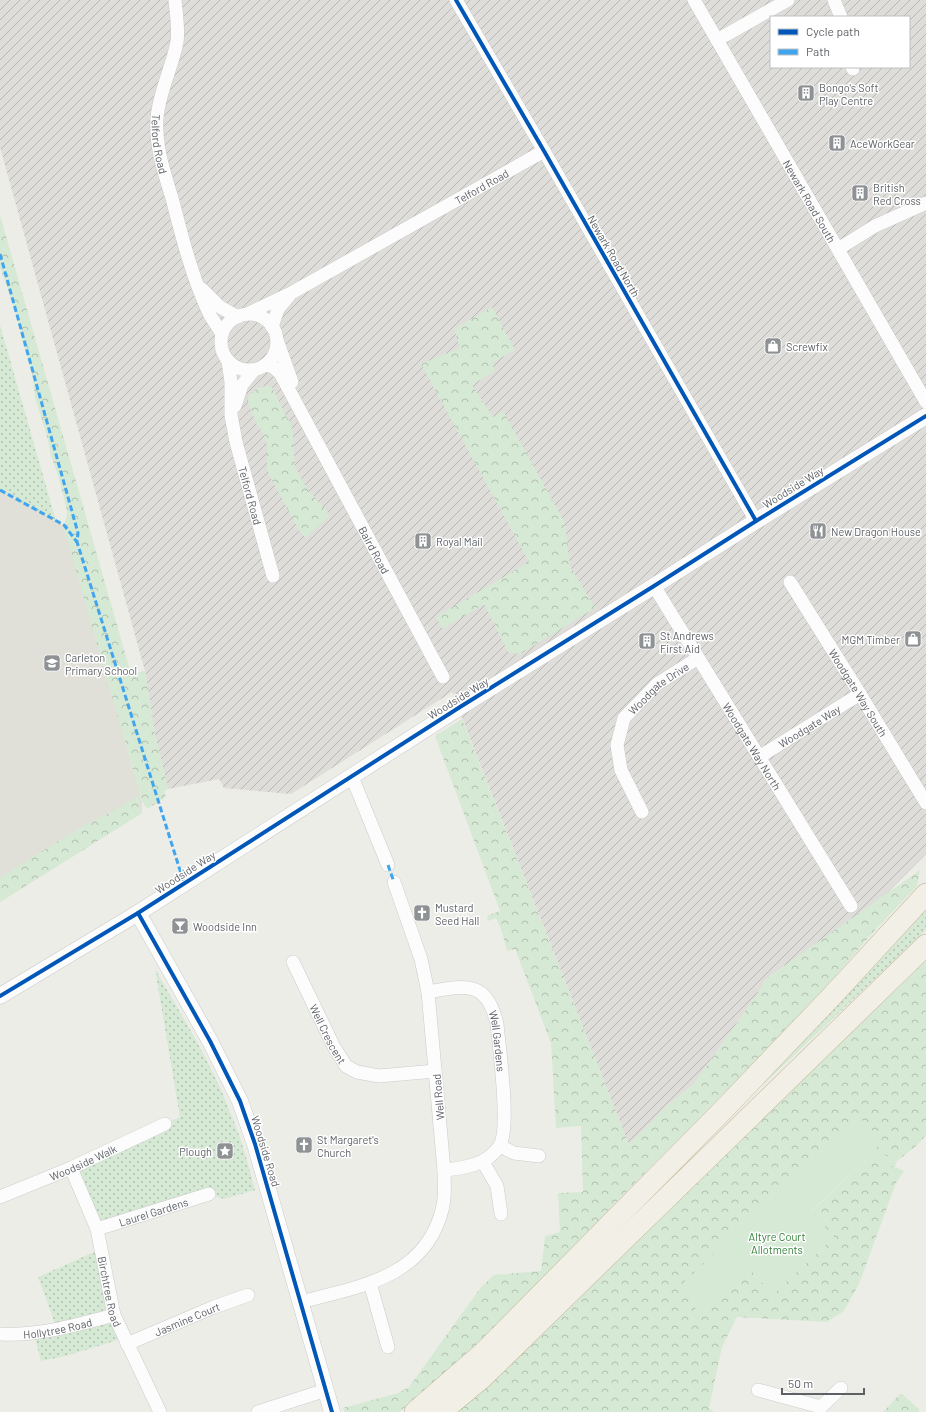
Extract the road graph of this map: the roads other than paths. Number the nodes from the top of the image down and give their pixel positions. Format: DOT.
graph roads {
  1 [pos="175,0"];
  2 [pos="456,0"];
  3 [pos="694,0"];
  4 [pos="788,0"];
  5 [pos="834,0"];
  6 [pos="840,16"];
  7 [pos="717,40"];
  8 [pos="544,151"];
  9 [pos="926,203"];
  10 [pos="838,250"];
  11 [pos="198,285"];
  12 [pos="293,292"];
  13 [pos="243,316"];
  14 [pos="274,333"];
  15 [pos="222,334"];
  16 [pos="228,361"];
  17 [pos="260,367"];
  18 [pos="926,402"];
  19 [pos="231,415"];
  20 [pos="926,416"];
  21 [pos="306,422"];
  22 [pos="756,521"];
  23 [pos="273,576"];
  24 [pos="790,582"];
  25 [pos="654,586"];
  26 [pos="698,658"];
  27 [pos="443,677"];
  28 [pos="860,694"];
  29 [pos="759,757"];
  30 [pos="352,776"];
  31 [pos="926,803"];
  32 [pos="642,812"];
  33 [pos="388,865"];
  34 [pos="394,882"];
  35 [pos="926,894"];
  36 [pos="850,906"];
  37 [pos="138,913"];
  38 [pos="926,945"];
  39 [pos="293,962"];
  40 [pos="428,992"];
  41 [pos="0,996"];
  42 [pos="435,1071"];
  43 [pos="165,1124"];
  44 [pos="500,1146"];
  45 [pos="539,1156"];
  46 [pos="483,1162"];
  47 [pos="71,1168"];
  48 [pos="444,1170"];
  49 [pos="209,1194"];
  50 [pos="0,1197"];
  51 [pos="501,1214"];
  52 [pos="97,1229"];
  53 [pos="370,1283"];
  54 [pos="248,1295"];
  55 [pos="300,1302"];
  56 [pos="114,1315"];
  57 [pos="0,1334"];
  58 [pos="127,1344"];
  59 [pos="388,1347"];
  60 [pos="841,1388"];
  61 [pos="326,1390"];
  62 [pos="758,1390"];
  63 [pos="820,1409"];
  64 [pos="160,1412"];
  65 [pos="258,1412"];
  66 [pos="332,1412"];
  67 [pos="415,1412"];
  68 [pos="442,1412"];
  1 -- 11 [label="street, Telford Road"];
  2 -- 8 [label="street, Newark Road North"];
  3 -- 7 [label="street, Newark Road South"];
  4 -- 7 [label="street"];
  5 -- 6 [label="street"];
  7 -- 10 [label="street, Newark Road South"];
  8 -- 12 [label="street, Telford Road"];
  8 -- 22 [label="street, Newark Road North"];
  9 -- 10 [label="street"];
  10 -- 18 [label="street, Newark Road South"];
  11 -- 13 [label="street, Telford Road"];
  11 -- 15 [label="street, Telford Road"];
  12 -- 13 [label="street, Telford Road"];
  12 -- 14 [label="street, Telford Road"];
  13 -- 14 [label="street"];
  13 -- 15 [label="street"];
  14 -- 17 [label="street"];
  14 -- 21 [label="street, Baird Road"];
  15 -- 16 [label="street"];
  16 -- 17 [label="street"];
  16 -- 19 [label="street, Telford Road"];
  17 -- 19 [label="street"];
  17 -- 21 [label="street, Baird Road"];
  19 -- 23 [label="street, Telford Road"];
  20 -- 22 [label="street, Woodside Way"];
  21 -- 27 [label="street, Baird Road"];
  22 -- 25 [label="street, Woodside Way"];
  24 -- 28 [label="street, Woodgate Way South"];
  25 -- 26 [label="street, Woodgate Way North"];
  25 -- 30 [label="street, Woodside Way"];
  26 -- 29 [label="street, Woodgate Way North"];
  26 -- 32 [label="street, Woodgate Drive"];
  28 -- 29 [label="street, Woodgate Way"];
  28 -- 31 [label="street, Woodgate Way South"];
  29 -- 36 [label="street, Woodgate Way North"];
  30 -- 33 [label="street"];
  30 -- 37 [label="street, Woodside Way"];
  34 -- 40 [label="street, Well Road"];
  35 -- 67 [label="highway"];
  37 -- 41 [label="street, Woodside Way"];
  37 -- 55 [label="street, Woodside Road"];
  38 -- 68 [label="highway"];
  39 -- 42 [label="street, Well Crescent"];
  40 -- 42 [label="street, Well Road"];
  40 -- 44 [label="street, Well Gardens"];
  42 -- 48 [label="street, Well Road"];
  43 -- 47 [label="street, Woodside Walk"];
  44 -- 45 [label="street"];
  44 -- 46 [label="street"];
  46 -- 48 [label="street"];
  46 -- 51 [label="street"];
  47 -- 50 [label="street, Woodside Walk"];
  47 -- 52 [label="street, Birchtree Road"];
  48 -- 53 [label="street, Well Road"];
  49 -- 52 [label="street, Laurel Gardens"];
  52 -- 56 [label="street, Birchtree Road"];
  53 -- 55 [label="street, Well Road"];
  53 -- 59 [label="street"];
  54 -- 58 [label="street, Jasmine Court"];
  55 -- 61 [label="street, Woodside Road"];
  56 -- 57 [label="street, Hollytree Road"];
  56 -- 58 [label="street, Birchtree Road"];
  58 -- 64 [label="street, Birchtree Road"];
  60 -- 63 [label="street"];
  61 -- 65 [label="street"];
  61 -- 66 [label="street, Woodside Road"];
  62 -- 63 [label="street"];
}
